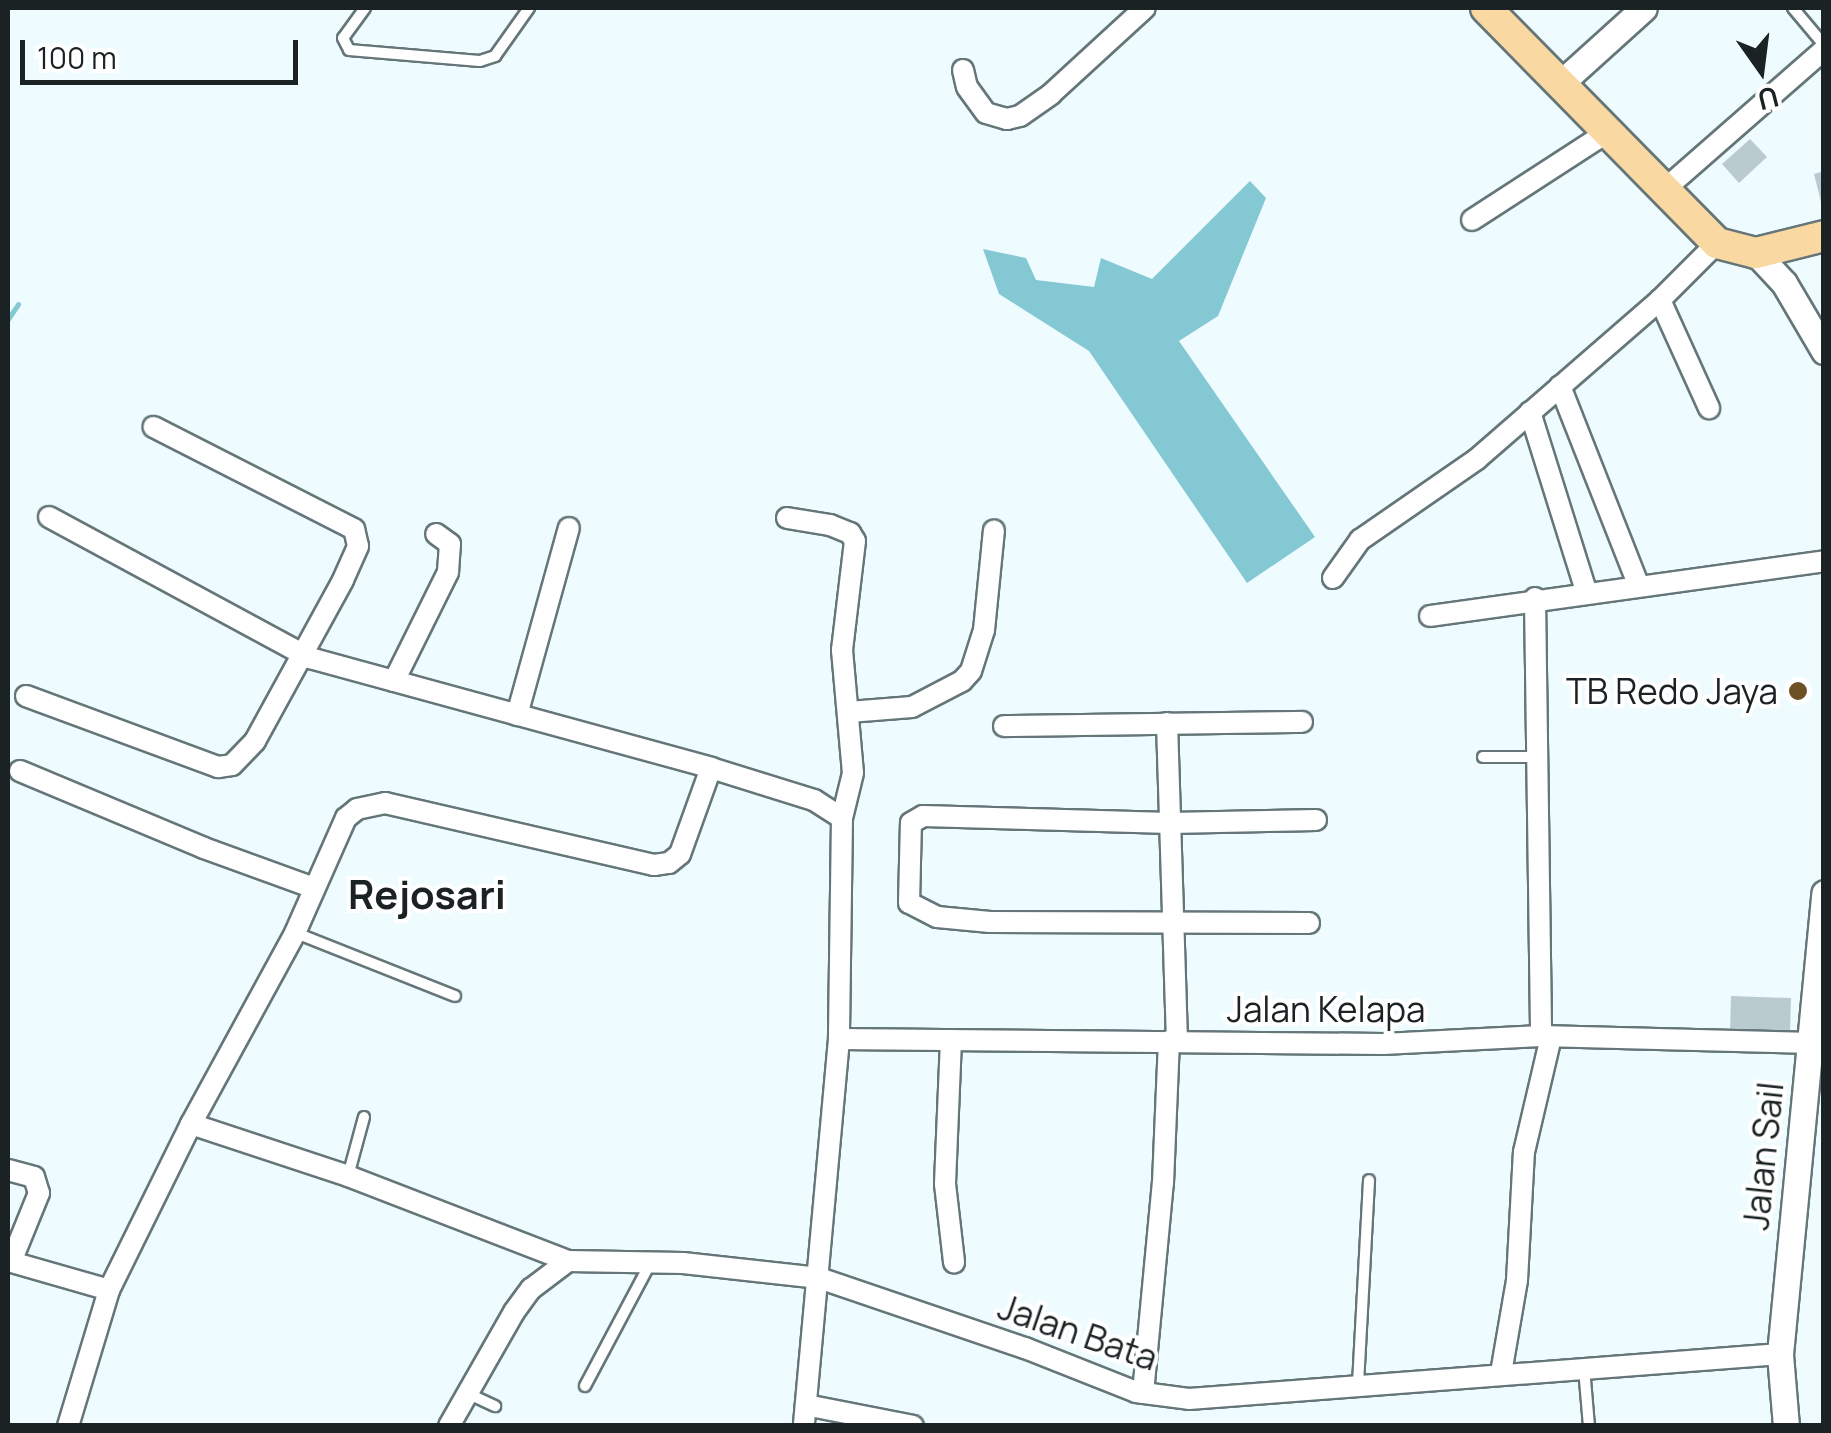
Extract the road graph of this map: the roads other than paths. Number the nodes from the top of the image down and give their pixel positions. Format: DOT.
graph roads {
  1 [pos="365,8"];
  2 [pos="529,8"];
  3 [pos="1145,8"];
  4 [pos="1486,8"];
  5 [pos="1644,8"];
  6 [pos="1793,8"];
  7 [pos="1824,48"];
  8 [pos="963,70"];
  9 [pos="1562,82"];
  10 [pos="1610,131"];
  11 [pos="1665,189"];
  12 [pos="1472,220"];
  13 [pos="1824,236"];
  14 [pos="1716,243"];
  15 [pos="1756,252"];
  16 [pos="1660,300"];
  17 [pos="1824,351"];
  18 [pos="1560,386"];
  19 [pos="1709,408"];
  20 [pos="1530,412"];
  21 [pos="154,427"];
  22 [pos="49,517"];
  23 [pos="788,518"];
  24 [pos="569,528"];
  25 [pos="994,530"];
  26 [pos="436,534"];
  27 [pos="1824,561"];
  28 [pos="1333,578"];
  29 [pos="1638,584"];
  30 [pos="1586,590"];
  31 [pos="1536,598"];
  32 [pos="1430,616"];
  33 [pos="302,654"];
  34 [pos="394,681"];
  35 [pos="26,696"];
  36 [pos="849,712"];
  37 [pos="517,715"];
  38 [pos="1302,722"];
  39 [pos="1167,723"];
  40 [pos="1004,726"];
  41 [pos="1534,756"];
  42 [pos="1483,757"];
  43 [pos="711,768"];
  44 [pos="20,770"];
  45 [pos="842,818"];
  46 [pos="1316,820"];
  47 [pos="1170,823"];
  48 [pos="314,888"];
  49 [pos="1824,893"];
  50 [pos="1309,922"];
  51 [pos="1172,924"];
  52 [pos="294,933"];
  53 [pos="455,996"];
  54 [pos="1546,1036"];
  55 [pos="840,1039"];
  56 [pos="951,1040"];
  57 [pos="1173,1041"];
  58 [pos="1812,1043"];
  59 [pos="1814,1083"];
  60 [pos="364,1117"];
  61 [pos="191,1124"];
  62 [pos="8,1170"];
  63 [pos="348,1176"];
  64 [pos="1368,1180"];
  65 [pos="9,1261"];
  66 [pos="568,1261"];
  67 [pos="954,1262"];
  68 [pos="650,1263"];
  69 [pos="819,1278"];
  70 [pos="109,1290"];
  71 [pos="1780,1354"];
  72 [pos="1584,1367"];
  73 [pos="1501,1373"];
  74 [pos="1358,1384"];
  75 [pos="585,1386"];
  76 [pos="1142,1392"];
  77 [pos="469,1394"];
  78 [pos="495,1406"];
  79 [pos="805,1415"];
  80 [pos="68,1426"];
  81 [pos="449,1426"];
  82 [pos="914,1426"];
  83 [pos="1589,1426"];
  84 [pos="1786,1426"];
  1 -- 2 [label="lane"];
  3 -- 8 [label="street"];
  4 -- 9 [label="main road"];
  5 -- 9 [label="street"];
  6 -- 7 [label="lane"];
  7 -- 11 [label="street"];
  9 -- 10 [label="main road"];
  10 -- 11 [label="main road"];
  10 -- 12 [label="street"];
  11 -- 14 [label="main road"];
  13 -- 15 [label="main road"];
  14 -- 15 [label="main road"];
  14 -- 16 [label="street"];
  15 -- 17 [label="street"];
  16 -- 18 [label="street"];
  16 -- 19 [label="street"];
  18 -- 20 [label="street"];
  18 -- 29 [label="street"];
  20 -- 28 [label="street"];
  20 -- 30 [label="street"];
  21 -- 33 [label="street"];
  22 -- 33 [label="street"];
  23 -- 36 [label="street"];
  24 -- 37 [label="street"];
  25 -- 36 [label="street"];
  26 -- 34 [label="street"];
  27 -- 29 [label="street"];
  29 -- 30 [label="street"];
  30 -- 31 [label="street"];
  31 -- 32 [label="street"];
  31 -- 41 [label="street"];
  33 -- 34 [label="street"];
  33 -- 35 [label="street"];
  34 -- 37 [label="street"];
  36 -- 45 [label="street"];
  37 -- 43 [label="street"];
  38 -- 39 [label="street"];
  39 -- 40 [label="street"];
  39 -- 47 [label="street"];
  41 -- 42 [label="lane"];
  41 -- 54 [label="street"];
  43 -- 45 [label="street"];
  43 -- 48 [label="street"];
  44 -- 48 [label="street"];
  45 -- 55 [label="street"];
  46 -- 47 [label="street"];
  47 -- 51 [label="street"];
  47 -- 51 [label="street"];
  48 -- 52 [label="street"];
  49 -- 58 [label="street, Jalan Sail"];
  50 -- 51 [label="street"];
  51 -- 57 [label="street"];
  52 -- 53 [label="lane"];
  52 -- 61 [label="street"];
  54 -- 57 [label="street, Jalan Kelapa"];
  54 -- 58 [label="street, Jalan Kelapa"];
  54 -- 73 [label="street"];
  55 -- 56 [label="street, Jalan Kelapa"];
  55 -- 69 [label="street"];
  56 -- 57 [label="street, Jalan Kelapa"];
  56 -- 67 [label="street"];
  57 -- 76 [label="street"];
  58 -- 59 [label="street, Jalan Sail"];
  59 -- 71 [label="street, Jalan Sail"];
  60 -- 63 [label="lane"];
  61 -- 63 [label="street, Jalan Bata"];
  61 -- 70 [label="street"];
  62 -- 65 [label="street"];
  63 -- 66 [label="street, Jalan Bata"];
  64 -- 74 [label="lane"];
  65 -- 70 [label="street"];
  66 -- 68 [label="street, Jalan Bata"];
  66 -- 77 [label="street"];
  68 -- 69 [label="street, Jalan Bata"];
  68 -- 75 [label="lane"];
  69 -- 76 [label="street, Jalan Bata"];
  69 -- 79 [label="street"];
  70 -- 80 [label="street"];
  71 -- 72 [label="street, Jalan Bata"];
  71 -- 84 [label="street, Jalan Sail"];
  72 -- 73 [label="street, Jalan Bata"];
  72 -- 83 [label="lane"];
  73 -- 74 [label="street, Jalan Bata"];
  74 -- 76 [label="street, Jalan Bata"];
  77 -- 78 [label="lane"];
  77 -- 81 [label="street"];
  79 -- 82 [label="street"];
}
